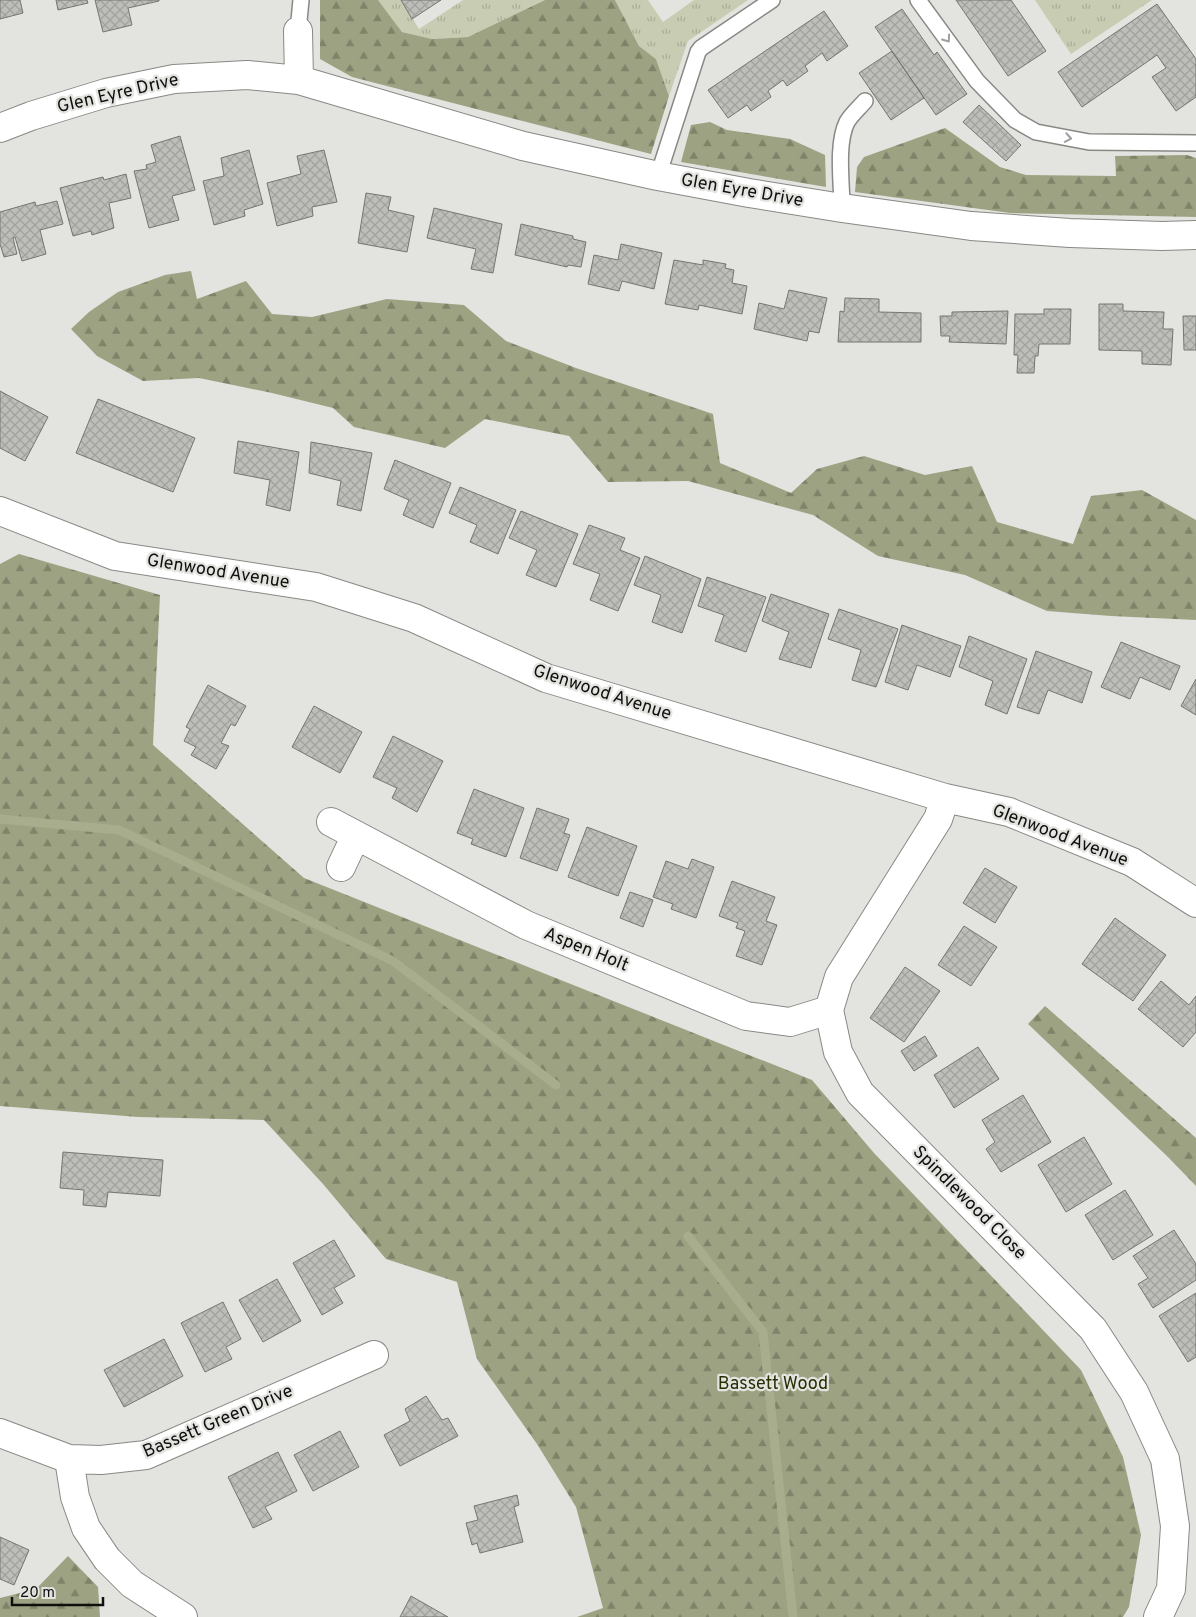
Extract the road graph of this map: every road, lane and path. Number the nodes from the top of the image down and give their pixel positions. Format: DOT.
graph roads {
  1 [pos="301,0"];
  2 [pos="772,0"];
  3 [pos="918,0"];
  4 [pos="298,31"];
  5 [pos="299,80"];
  6 [pos="865,101"];
  7 [pos="0,128"];
  8 [pos="1196,143"];
  9 [pos="658,176"];
  10 [pos="842,208"];
  11 [pos="1196,235"];
  12 [pos="0,511"];
  13 [pos="945,798"];
  14 [pos="331,822"];
  15 [pos="356,834"];
  16 [pos="341,867"];
  17 [pos="1196,903"];
  18 [pos="829,1010"];
  19 [pos="374,1355"];
  20 [pos="0,1433"];
  21 [pos="69,1459"];
  22 [pos="183,1617"];
  23 [pos="1158,1617"];
  1 -- 4 [label="lane"];
  2 -- 9 [label="lane"];
  3 -- 8 [label="lane, one-way"];
  4 -- 5 [label="street"];
  5 -- 7 [label="street, Glen Eyre Drive"];
  5 -- 9 [label="street, Glen Eyre Drive"];
  6 -- 10 [label="lane"];
  9 -- 10 [label="street, Glen Eyre Drive"];
  10 -- 11 [label="street, Glen Eyre Drive"];
  12 -- 13 [label="street, Glenwood Avenue"];
  13 -- 17 [label="street, Glenwood Avenue"];
  13 -- 18 [label="street, Spindlewood Close"];
  14 -- 15 [label="street, Aspen Holt"];
  15 -- 16 [label="street"];
  15 -- 18 [label="street, Aspen Holt"];
  18 -- 23 [label="street, Spindlewood Close"];
  19 -- 21 [label="street, Bassett Green Drive"];
  20 -- 21 [label="street, Bassett Green Drive"];
  21 -- 22 [label="street"];
}
